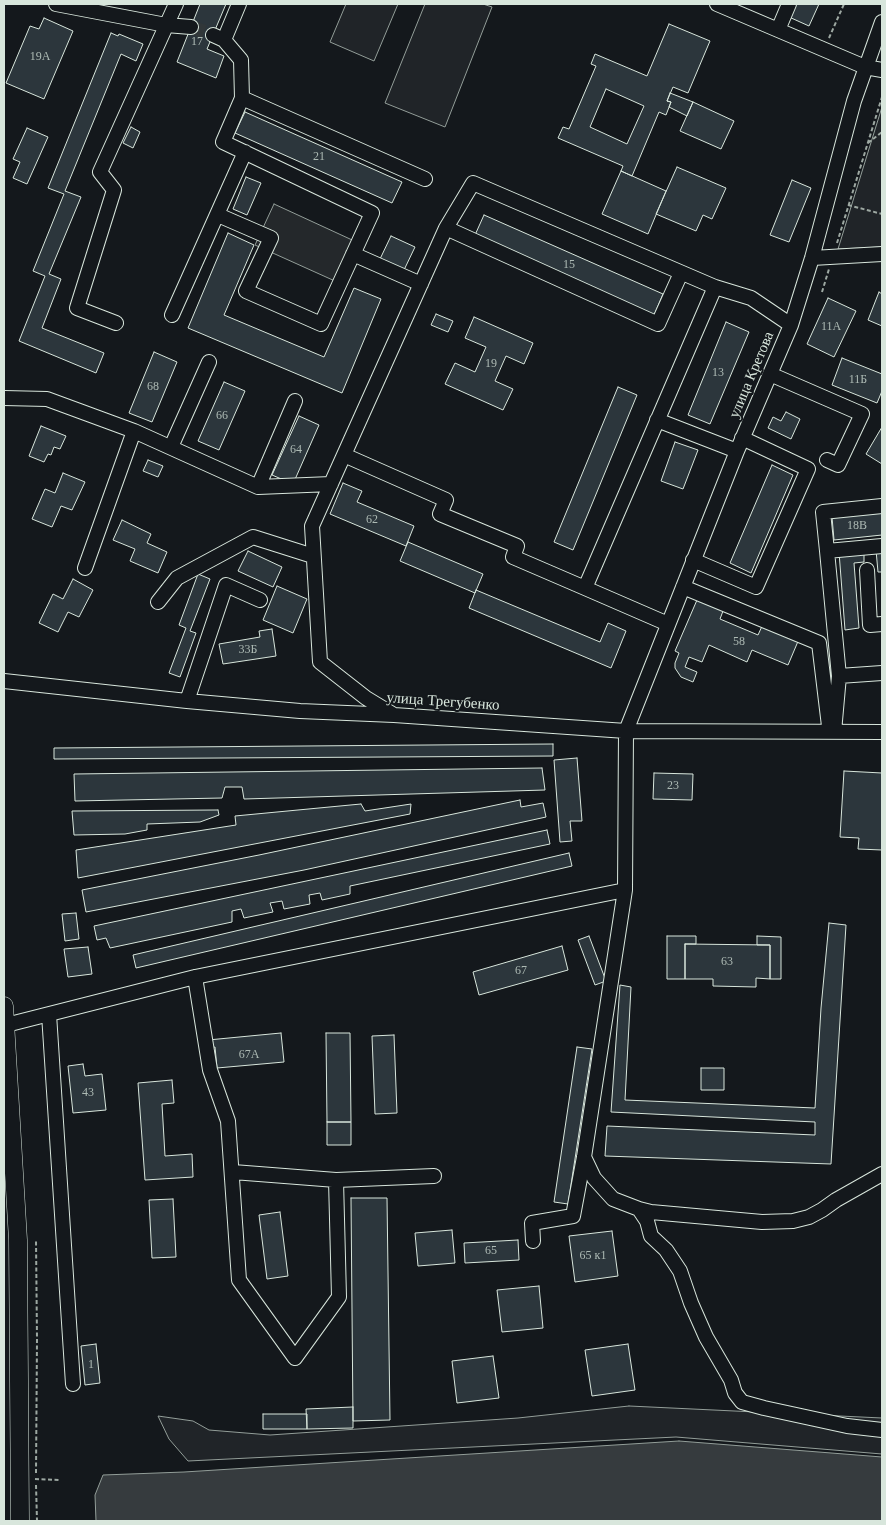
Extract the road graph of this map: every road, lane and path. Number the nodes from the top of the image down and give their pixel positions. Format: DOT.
graph roads {
  1 [pos="56,4"];
  2 [pos="176,4"];
  3 [pos="239,4"];
  4 [pos="717,4"];
  5 [pos="789,4"];
  6 [pos="844,4"];
  7 [pos="743,9"];
  8 [pos="882,22"];
  9 [pos="166,25"];
  10 [pos="191,27"];
  11 [pos="778,30"];
  12 [pos="824,49"];
  13 [pos="865,67"];
  14 [pos="882,70"];
  15 [pos="882,97"];
  16 [pos="242,98"];
  17 [pos="882,132"];
  18 [pos="867,144"];
  19 [pos="245,152"];
  20 [pos="425,178"];
  21 [pos="848,205"];
  22 [pos="882,214"];
  23 [pos="218,215"];
  24 [pos="446,228"];
  25 [pos="353,254"];
  26 [pos="882,254"];
  27 [pos="833,257"];
  28 [pos="812,258"];
  29 [pos="681,273"];
  30 [pos="421,284"];
  31 [pos="715,287"];
  32 [pos="822,292"];
  33 [pos="172,315"];
  34 [pos="116,323"];
  35 [pos="790,325"];
  36 [pos="209,362"];
  37 [pos="770,374"];
  38 [pos="4,398"];
  39 [pos="295,401"];
  40 [pos="657,420"];
  41 [pos="134,431"];
  42 [pos="740,445"];
  43 [pos="171,447"];
  44 [pos="344,455"];
  45 [pos="827,460"];
  46 [pos="331,484"];
  47 [pos="258,487"];
  48 [pos="882,506"];
  49 [pos="882,546"];
  50 [pos="826,551"];
  51 [pos="313,556"];
  52 [pos="693,560"];
  53 [pos="85,568"];
  54 [pos="867,570"];
  55 [pos="683,587"];
  56 [pos="584,588"];
  57 [pos="260,600"];
  58 [pos="158,602"];
  59 [pos="668,624"];
  60 [pos="882,624"];
  61 [pos="882,673"];
  62 [pos="839,676"];
  63 [pos="4,681"];
  64 [pos="187,701"];
  65 [pos="394,715"];
  66 [pos="626,731"];
  67 [pos="832,732"];
  68 [pos="882,732"];
  69 [pos="625,890"];
  70 [pos="195,977"];
  71 [pos="4,1006"];
  72 [pos="49,1014"];
  73 [pos="6,1025"];
  74 [pos="584,1157"];
  75 [pos="233,1172"];
  76 [pos="882,1174"];
  77 [pos="434,1176"];
  78 [pos="336,1180"];
  79 [pos="640,1209"];
  80 [pos="27,1240"];
  81 [pos="533,1241"];
  82 [pos="73,1384"];
  83 [pos="882,1430"];
  84 [pos="36,1479"];
  85 [pos="59,1480"];
  86 [pos="20,1521"];
  87 [pos="37,1521"];
  1 -- 9 [label="street"];
  2 -- 9 [label="street"];
  3 -- 16 [label="street"];
  4 -- 7 [label="street"];
  5 -- 11 [label="street"];
  6 -- 12 [label="path"];
  7 -- 11 [label="street"];
  8 -- 13 [label="street, улица Кретова"];
  9 -- 10 [label="street"];
  9 -- 34 [label="street"];
  11 -- 12 [label="street"];
  12 -- 13 [label="street"];
  13 -- 14 [label="street"];
  13 -- 28 [label="street, улица Кретова"];
  15 -- 18 [label="path"];
  16 -- 19 [label="street"];
  16 -- 20 [label="street"];
  17 -- 18 [label="path"];
  18 -- 21 [label="path"];
  19 -- 23 [label="street"];
  19 -- 25 [label="street"];
  21 -- 22 [label="path"];
  21 -- 27 [label="path"];
  23 -- 25 [label="street"];
  23 -- 33 [label="street"];
  24 -- 29 [label="street"];
  24 -- 29 [label="street"];
  24 -- 30 [label="street"];
  25 -- 30 [label="street"];
  26 -- 27 [label="street"];
  27 -- 28 [label="street"];
  27 -- 32 [label="path"];
  28 -- 35 [label="street, улица Кретова"];
  29 -- 31 [label="street"];
  30 -- 44 [label="street"];
  31 -- 35 [label="street"];
  31 -- 40 [label="street"];
  35 -- 37 [label="street, улица Кретова"];
  36 -- 43 [label="street"];
  37 -- 42 [label="street, улица Кретова"];
  37 -- 45 [label="street"];
  38 -- 41 [label="street"];
  39 -- 47 [label="street"];
  40 -- 42 [label="street"];
  40 -- 56 [label="street"];
  41 -- 43 [label="street"];
  41 -- 53 [label="street"];
  42 -- 52 [label="street, улица Кретова"];
  42 -- 52 [label="street"];
  43 -- 47 [label="street"];
  44 -- 46 [label="street"];
  44 -- 56 [label="street"];
  46 -- 47 [label="street"];
  46 -- 51 [label="street"];
  48 -- 50 [label="street"];
  49 -- 50 [label="street"];
  50 -- 62 [label="street"];
  51 -- 58 [label="street"];
  51 -- 65 [label="street"];
  52 -- 55 [label="street, улица Кретова"];
  54 -- 60 [label="street"];
  55 -- 59 [label="street, улица Кретова"];
  55 -- 67 [label="street"];
  56 -- 59 [label="street"];
  57 -- 64 [label="street"];
  59 -- 66 [label="street, улица Кретова"];
  61 -- 62 [label="street"];
  62 -- 67 [label="street"];
  63 -- 64 [label="street, улица Трегубенко"];
  64 -- 65 [label="street, улица Трегубенко"];
  65 -- 66 [label="street, улица Трегубенко"];
  66 -- 67 [label="street, улица Трегубенко"];
  66 -- 69 [label="street"];
  67 -- 68 [label="street, улица Трегубенко"];
  69 -- 70 [label="street"];
  69 -- 74 [label="street"];
  70 -- 72 [label="street"];
  70 -- 75 [label="street"];
  71 -- 73 [label="main road"];
  72 -- 73 [label="street"];
  72 -- 82 [label="street"];
  73 -- 80 [label="main road"];
  74 -- 79 [label="street"];
  74 -- 81 [label="street"];
  75 -- 78 [label="street"];
  75 -- 78 [label="street"];
  76 -- 79 [label="street"];
  77 -- 78 [label="street"];
  79 -- 83 [label="street"];
  80 -- 84 [label="path"];
  80 -- 86 [label="main road"];
  84 -- 85 [label="path"];
  84 -- 87 [label="path"];
}
